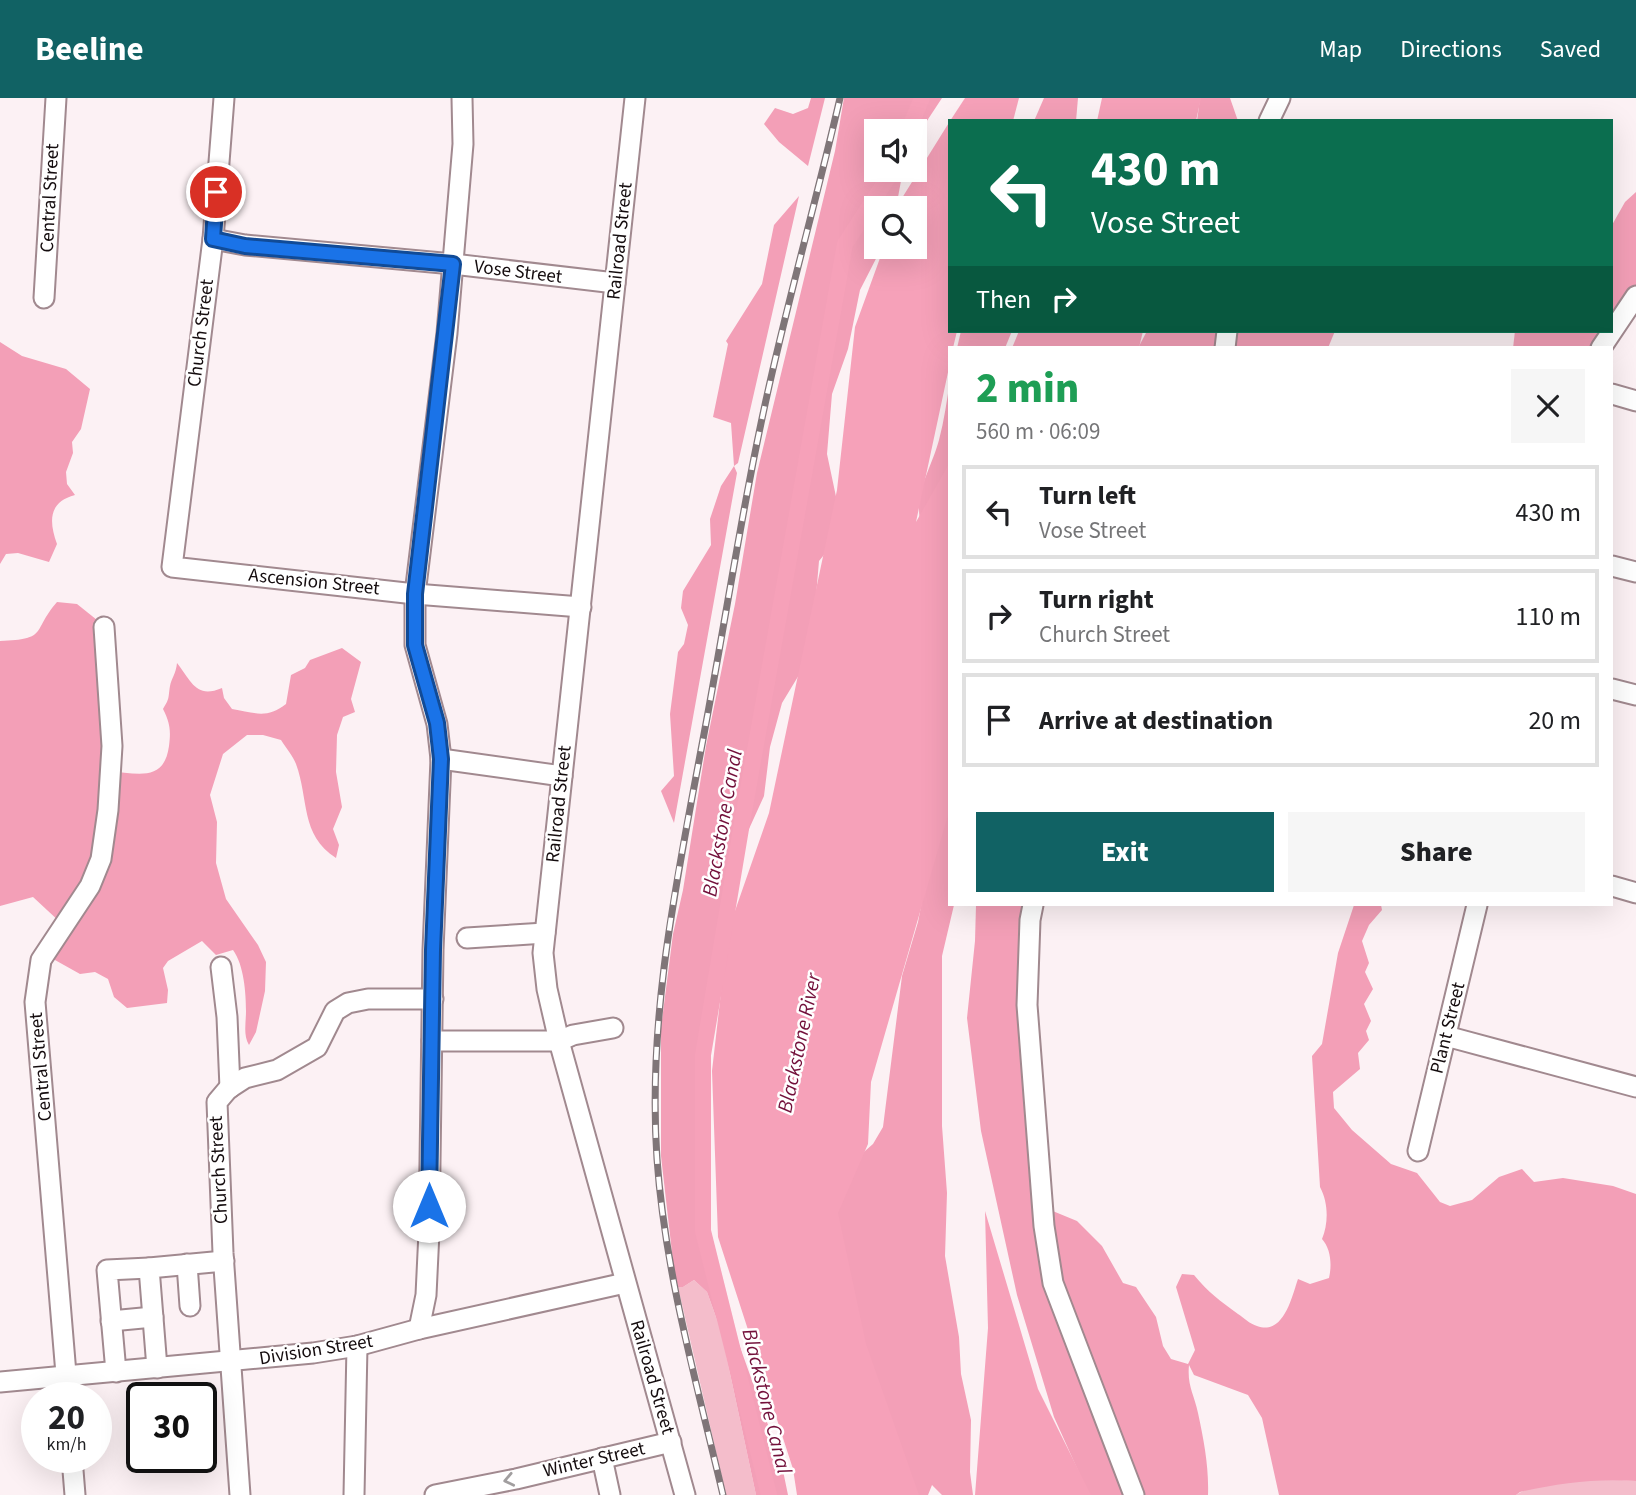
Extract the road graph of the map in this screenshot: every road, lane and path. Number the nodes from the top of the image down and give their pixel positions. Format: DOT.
graph roads {
  1 [pos="55,98"];
  2 [pos="224,98"];
  3 [pos="463,98"];
  4 [pos="635,98"];
  5 [pos="1280,98"];
  6 [pos="1270,119"];
  7 [pos="213,239"];
  8 [pos="453,264"];
  9 [pos="615,283"];
  10 [pos="1636,296"];
  11 [pos="44,298"];
  12 [pos="1613,330"];
  13 [pos="1613,394"];
  14 [pos="1636,401"];
  15 [pos="1613,566"];
  16 [pos="172,567"];
  17 [pos="1636,572"];
  18 [pos="415,594"];
  19 [pos="581,607"];
  20 [pos="104,627"];
  21 [pos="1613,689"];
  22 [pos="1636,695"];
  23 [pos="441,759"];
  24 [pos="562,776"];
  25 [pos="1613,886"];
  26 [pos="1636,893"];
  27 [pos="1033,906"];
  28 [pos="1478,906"];
  29 [pos="545,933"];
  30 [pos="467,938"];
  31 [pos="221,967"];
  32 [pos="433,999"];
  33 [pos="613,1028"];
  34 [pos="1446,1036"];
  35 [pos="432,1041"];
  36 [pos="559,1041"];
  37 [pos="1636,1087"];
  38 [pos="230,1088"];
  39 [pos="1418,1151"];
  40 [pos="224,1261"];
  41 [pos="187,1264"];
  42 [pos="149,1268"];
  43 [pos="625,1283"];
  44 [pos="190,1306"];
  45 [pos="153,1317"];
  46 [pos="111,1321"];
  47 [pos="419,1329"];
  48 [pos="357,1346"];
  49 [pos="232,1362"];
  50 [pos="158,1368"];
  51 [pos="116,1372"];
  52 [pos="67,1376"];
  53 [pos="0,1382"];
  54 [pos="67,1382"];
  55 [pos="671,1442"];
  56 [pos="602,1458"];
  57 [pos="73,1473"];
  58 [pos="440,1494"];
  59 [pos="75,1495"];
  60 [pos="240,1495"];
  61 [pos="354,1495"];
  62 [pos="610,1495"];
  63 [pos="684,1495"];
  64 [pos="1134,1495"];
  1 -- 11 [label="street, Central Street"];
  2 -- 7 [label="street, Church Street"];
  3 -- 8 [label="street"];
  4 -- 9 [label="street, Railroad Street"];
  5 -- 6 [label="street"];
  7 -- 8 [label="street, Vose Street"];
  7 -- 16 [label="street, Church Street"];
  8 -- 9 [label="street, Vose Street"];
  8 -- 18 [label="street"];
  9 -- 19 [label="street, Railroad Street"];
  10 -- 12 [label="street"];
  13 -- 14 [label="street"];
  15 -- 17 [label="street"];
  16 -- 18 [label="street, Ascension Street"];
  18 -- 19 [label="street, Ascension Street"];
  18 -- 23 [label="street"];
  19 -- 24 [label="street, Railroad Street"];
  20 -- 52 [label="street, Central Street"];
  21 -- 22 [label="street"];
  23 -- 24 [label="street"];
  23 -- 32 [label="street"];
  24 -- 29 [label="street, Railroad Street"];
  25 -- 26 [label="street"];
  27 -- 64 [label="street"];
  28 -- 34 [label="street, Plant Street"];
  29 -- 30 [label="street"];
  29 -- 36 [label="street, Railroad Street"];
  31 -- 38 [label="street"];
  32 -- 35 [label="street"];
  32 -- 38 [label="street, Church Street"];
  33 -- 36 [label="street"];
  34 -- 37 [label="street"];
  34 -- 39 [label="street, Plant Street"];
  35 -- 36 [label="street"];
  35 -- 47 [label="street"];
  36 -- 43 [label="street, Railroad Street"];
  38 -- 40 [label="street, Church Street"];
  40 -- 41 [label="street"];
  40 -- 49 [label="street, Church Street"];
  41 -- 42 [label="street"];
  41 -- 44 [label="street"];
  42 -- 45 [label="street"];
  42 -- 46 [label="street"];
  43 -- 47 [label="street, Division Street"];
  43 -- 55 [label="street, Railroad Street"];
  45 -- 46 [label="street"];
  45 -- 50 [label="street"];
  46 -- 51 [label="street"];
  47 -- 48 [label="street, Division Street"];
  48 -- 49 [label="street, Division Street"];
  48 -- 61 [label="street"];
  49 -- 50 [label="street, Division Street"];
  49 -- 60 [label="street, Church Street"];
  50 -- 51 [label="street, Division Street"];
  51 -- 52 [label="street, Division Street"];
  52 -- 53 [label="street, Division Street"];
  52 -- 54 [label="street, Central Street"];
  55 -- 56 [label="street, Winter Street"];
  55 -- 63 [label="street, Railroad Street"];
  56 -- 58 [label="street, Winter Street, one-way"];
  56 -- 62 [label="street"];
  57 -- 59 [label="street"];
}
